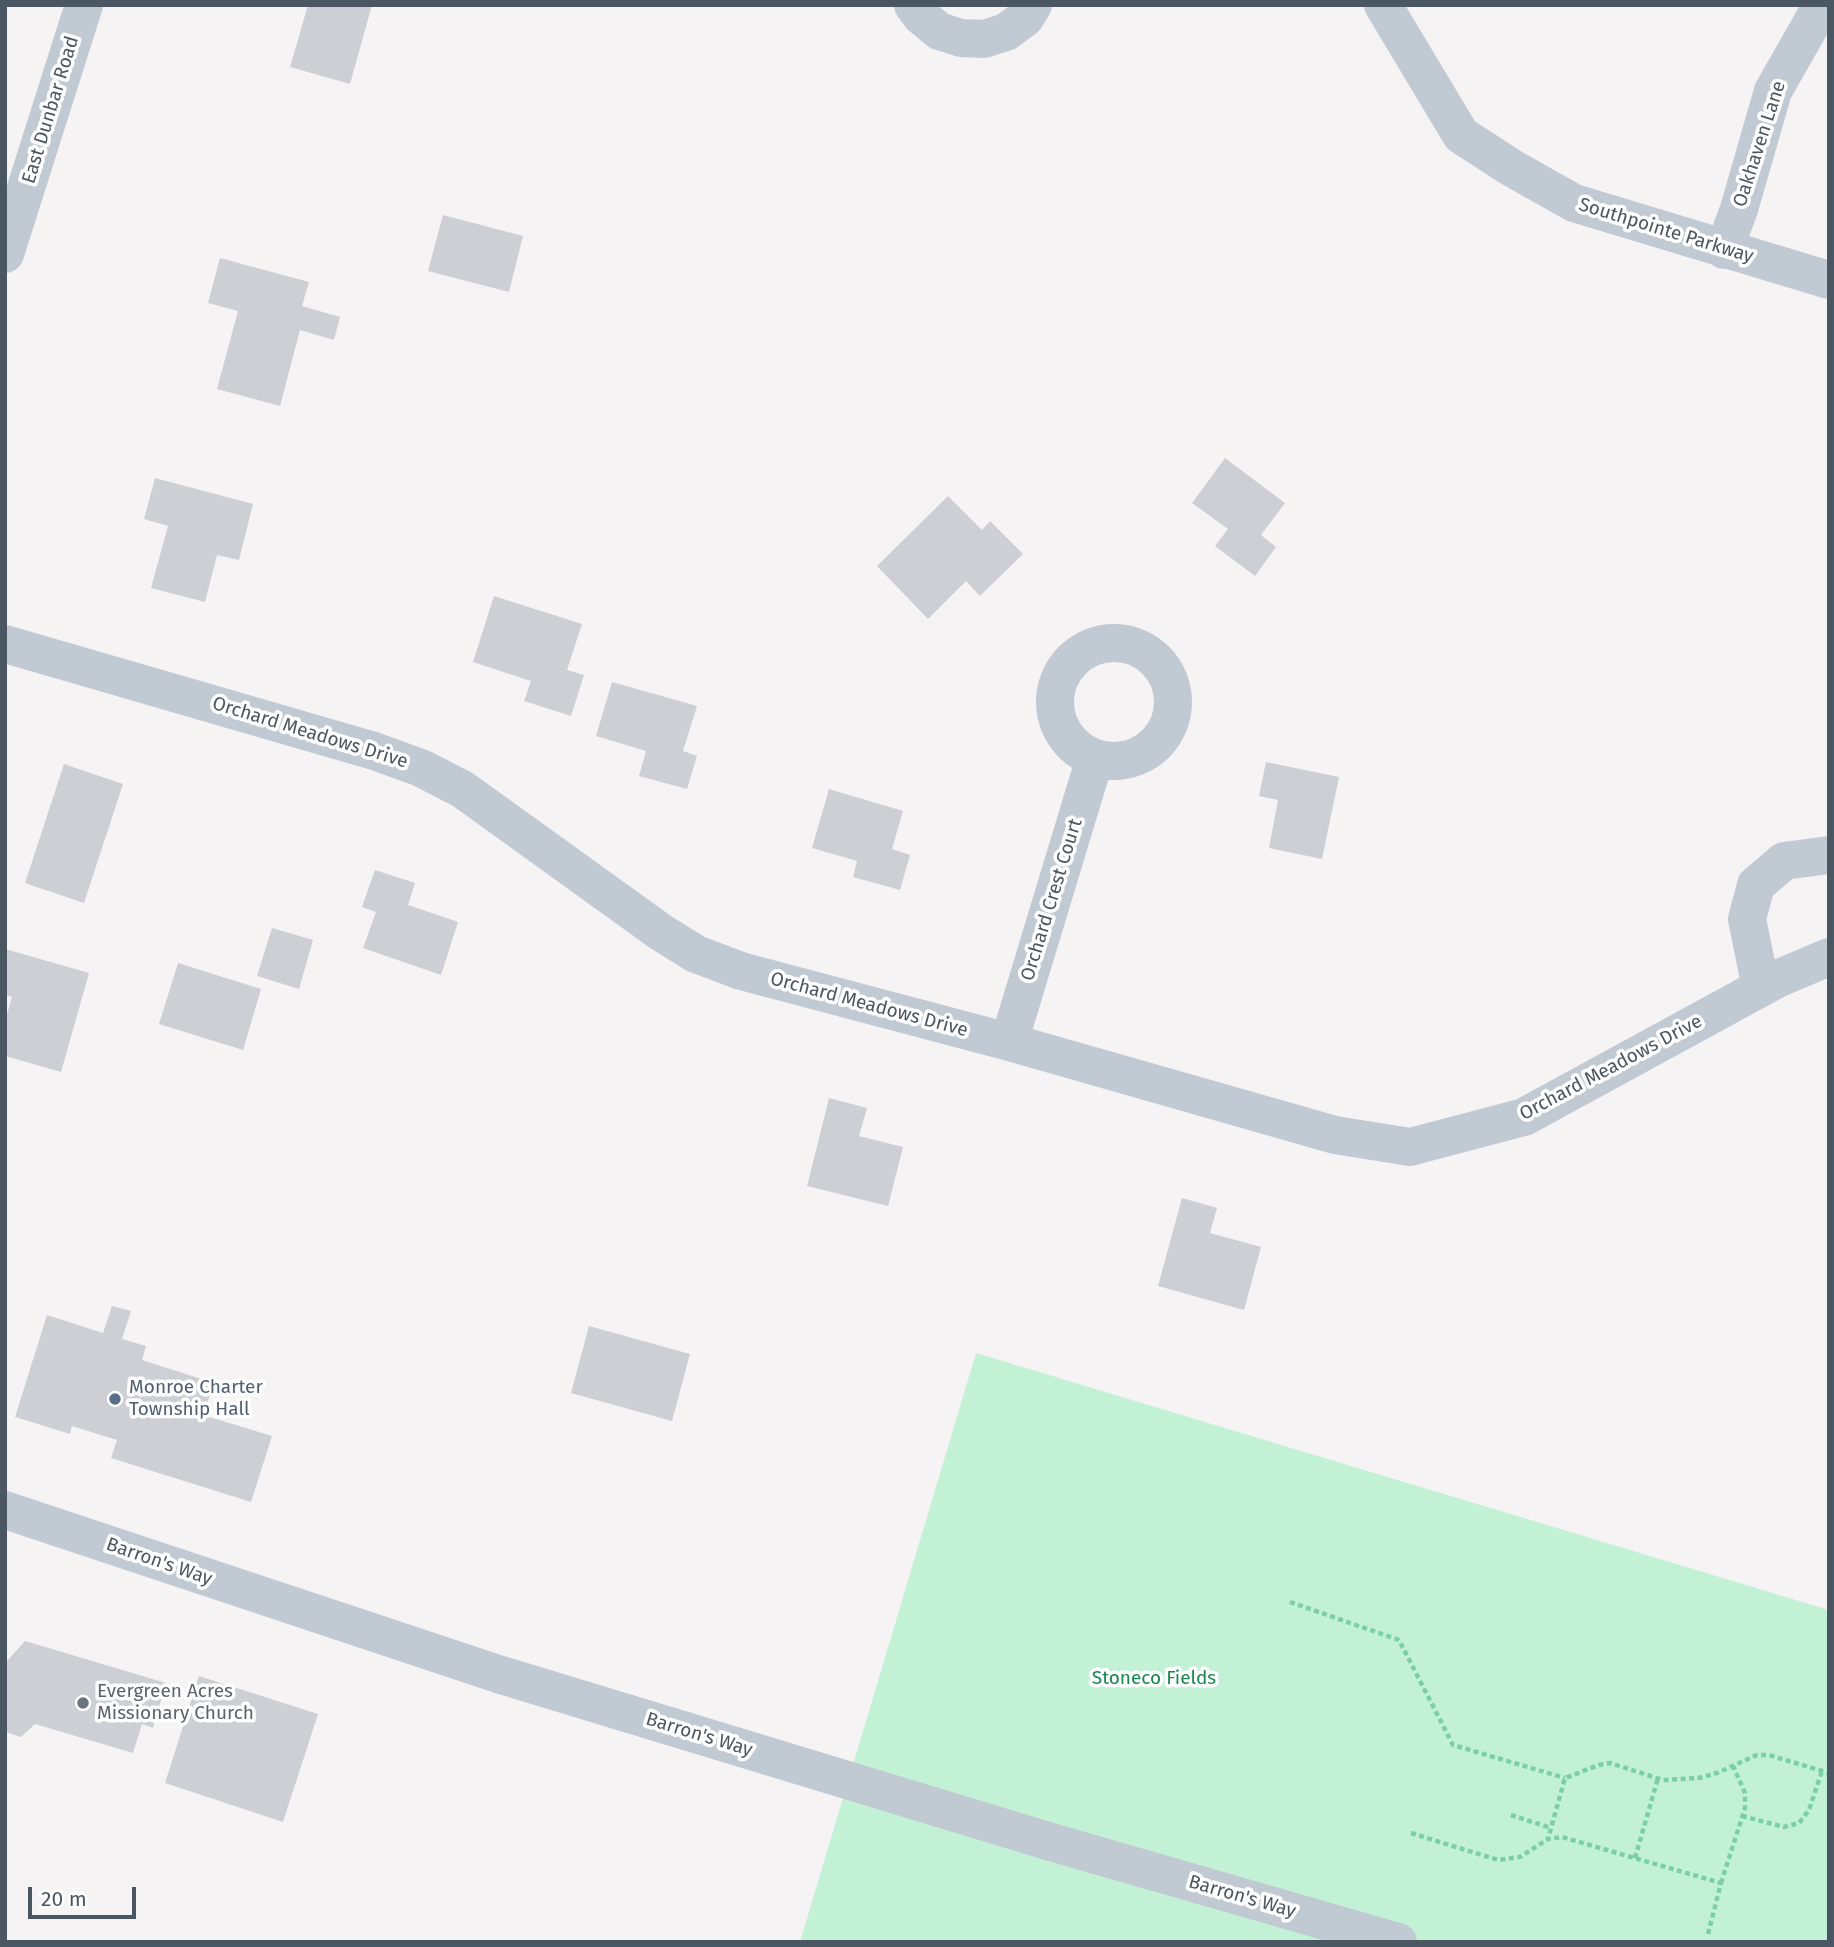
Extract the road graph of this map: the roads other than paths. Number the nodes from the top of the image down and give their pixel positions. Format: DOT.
graph roads {
  1 [pos="84,5"];
  2 [pos="913,5"];
  3 [pos="1034,5"];
  4 [pos="1383,5"];
  5 [pos="1822,5"];
  6 [pos="1724,250"];
  7 [pos="5,254"];
  8 [pos="1829,280"];
  9 [pos="5,644"];
  10 [pos="1095,758"];
  11 [pos="1829,855"];
  12 [pos="1829,957"];
  13 [pos="1761,988"];
  14 [pos="1009,1042"];
  15 [pos="5,1510"];
  16 [pos="1398,1942"];
  1 -- 7 [label="street, East Dunbar Road"];
  2 -- 3 [label="street"];
  4 -- 6 [label="street, Southpointe Parkway"];
  5 -- 6 [label="street, Oakhaven Lane"];
  6 -- 8 [label="street, Southpointe Parkway"];
  9 -- 14 [label="street, Orchard Meadows Drive"];
  10 -- 14 [label="street, Orchard Crest Court"];
  11 -- 13 [label="street"];
  12 -- 13 [label="street, Orchard Meadows Drive"];
  13 -- 14 [label="street, Orchard Meadows Drive"];
  15 -- 16 [label="street, Barron's Way"];
}
